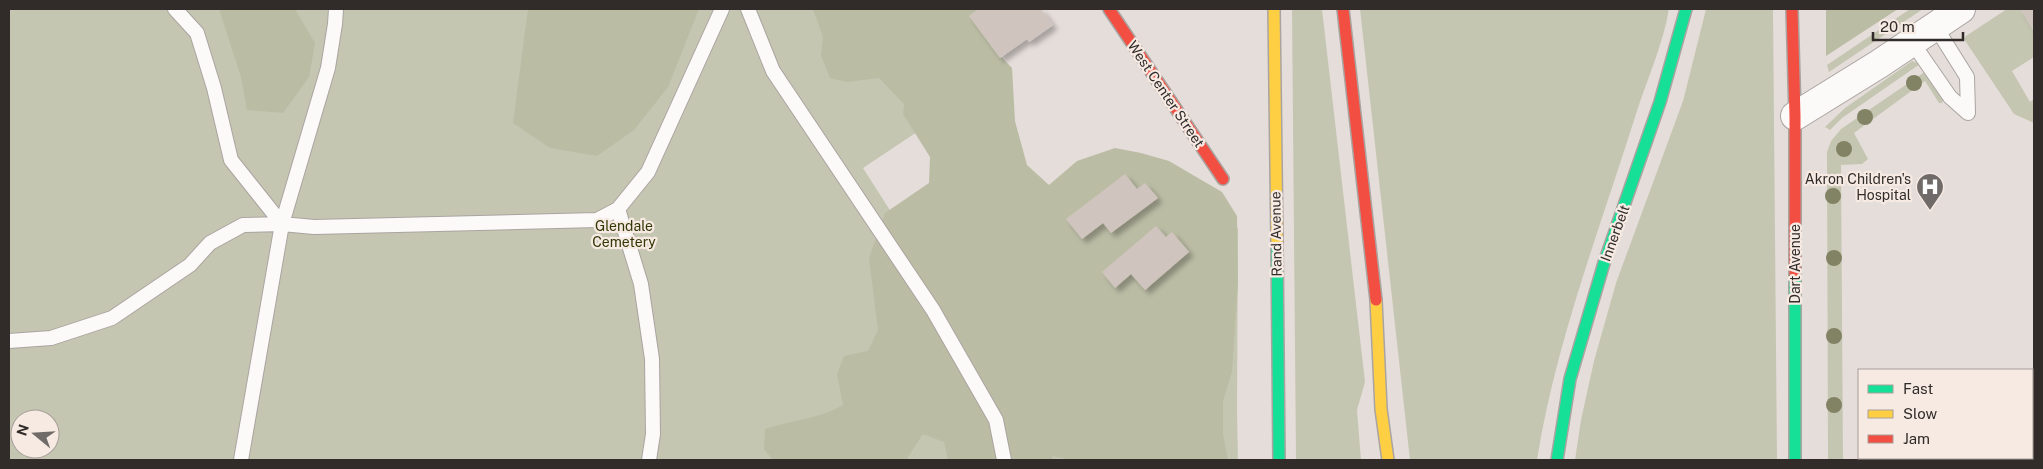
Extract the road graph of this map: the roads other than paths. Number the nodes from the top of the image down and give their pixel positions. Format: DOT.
graph roads {
  1 [pos="175,9"];
  2 [pos="336,9"];
  3 [pos="722,9"];
  4 [pos="748,9"];
  5 [pos="1109,9"];
  6 [pos="1274,9"];
  7 [pos="1343,9"];
  8 [pos="1686,9"];
  9 [pos="1792,9"];
  10 [pos="1961,9"];
  11 [pos="1935,26"];
  12 [pos="1912,42"];
  13 [pos="1795,116"];
  14 [pos="1223,178"];
  15 [pos="618,209"];
  16 [pos="282,224"];
  17 [pos="9,341"];
  18 [pos="241,460"];
  19 [pos="649,460"];
  20 [pos="1004,460"];
  21 [pos="1279,460"];
  22 [pos="1388,460"];
  23 [pos="1557,460"];
  24 [pos="1795,460"];
  1 -- 16 [label="lane"];
  2 -- 16 [label="lane"];
  3 -- 15 [label="lane"];
  4 -- 20 [label="lane"];
  5 -- 14 [label="main road, West Center Street"];
  6 -- 21 [label="main road, Rand Avenue"];
  7 -- 22 [label="main road"];
  8 -- 23 [label="main road, Innerbelt"];
  9 -- 13 [label="main road, Dart Avenue"];
  10 -- 11 [label="street"];
  11 -- 12 [label="street"];
  11 -- 12 [label="lane"];
  12 -- 13 [label="street"];
  13 -- 24 [label="main road, Dart Avenue"];
  15 -- 16 [label="lane"];
  15 -- 19 [label="lane"];
  16 -- 17 [label="lane"];
  16 -- 18 [label="lane"];
}
